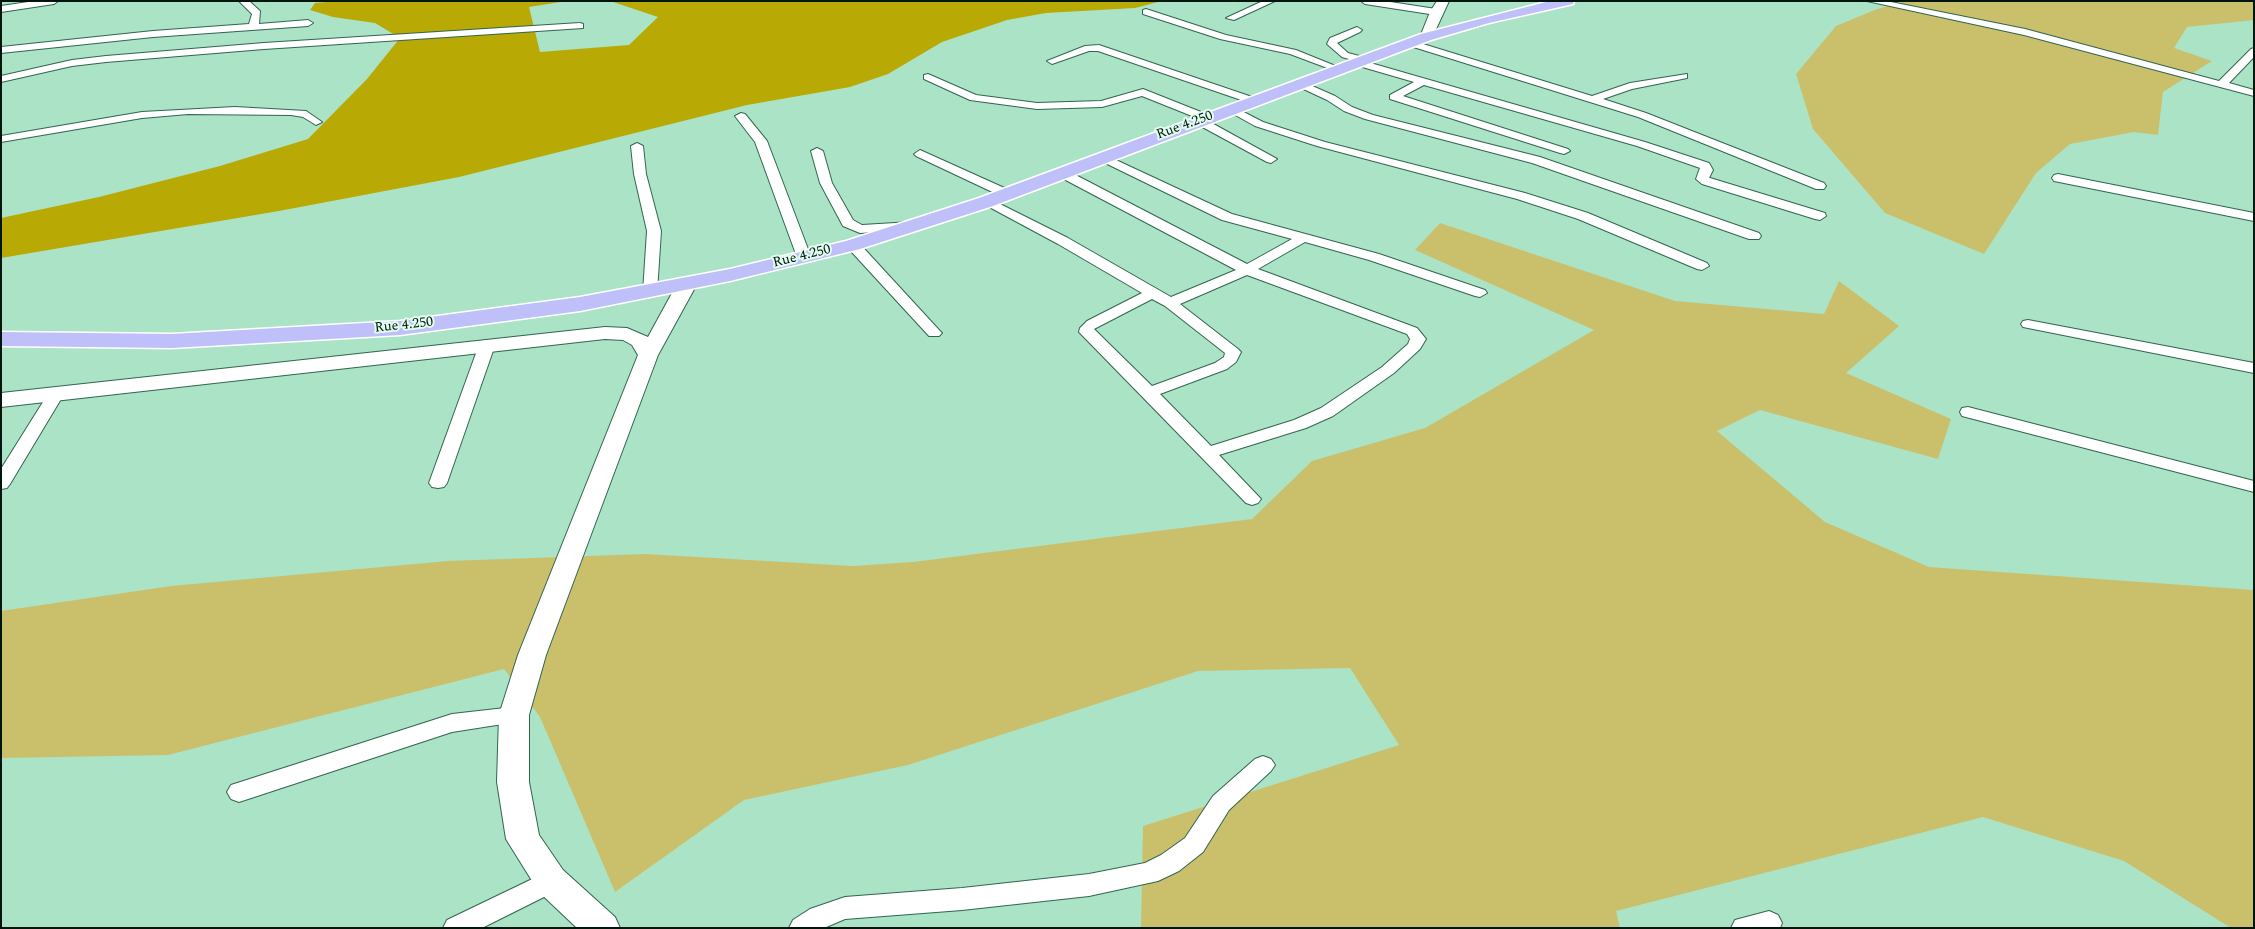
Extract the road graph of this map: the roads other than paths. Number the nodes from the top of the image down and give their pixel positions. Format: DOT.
graph roads {
  1 [pos="54,1"];
  2 [pos="243,1"];
  3 [pos="1271,1"];
  4 [pos="1365,1"];
  5 [pos="1568,1"];
  6 [pos="1871,1"];
  7 [pos="1439,6"];
  8 [pos="1,9"];
  9 [pos="1146,12"];
  10 [pos="1231,18"];
  11 [pos="308,23"];
  12 [pos="580,26"];
  13 [pos="253,27"];
  14 [pos="1357,30"];
  15 [pos="1418,40"];
  16 [pos="1,50"];
  17 [pos="2254,51"];
  18 [pos="1052,61"];
  19 [pos="1359,61"];
  20 [pos="1338,69"];
  21 [pos="1683,76"];
  22 [pos="928,77"];
  23 [pos="1,79"];
  24 [pos="1423,81"];
  25 [pos="1301,84"];
  26 [pos="2221,85"];
  27 [pos="2254,93"];
  28 [pos="1594,99"];
  29 [pos="1254,101"];
  30 [pos="1232,109"];
  31 [pos="741,116"];
  32 [pos="1203,120"];
  33 [pos="316,122"];
  34 [pos="1,139"];
  35 [pos="637,146"];
  36 [pos="817,151"];
  37 [pos="1564,151"];
  38 [pos="920,154"];
  39 [pos="1103,158"];
  40 [pos="1271,160"];
  41 [pos="1062,173"];
  42 [pos="2058,178"];
  43 [pos="1820,186"];
  44 [pos="1007,194"];
  45 [pos="986,202"];
  46 [pos="1820,216"];
  47 [pos="2254,217"];
  48 [pos="912,226"];
  49 [pos="1754,236"];
  50 [pos="1303,238"];
  51 [pos="853,245"];
  52 [pos="804,257"];
  53 [pos="1702,266"];
  54 [pos="1247,270"];
  55 [pos="687,284"];
  56 [pos="650,292"];
  57 [pos="1152,293"];
  58 [pos="1480,293"];
  59 [pos="1170,303"];
  60 [pos="2028,324"];
  61 [pos="934,333"];
  62 [pos="1,339"];
  63 [pos="487,346"];
  64 [pos="648,355"];
  65 [pos="2254,368"];
  66 [pos="1148,392"];
  67 [pos="56,394"];
  68 [pos="1,400"];
  69 [pos="1968,412"];
  70 [pos="1207,453"];
  71 [pos="438,483"];
  72 [pos="1,484"];
  73 [pos="2254,486"];
  74 [pos="1252,499"];
  75 [pos="514,715"];
  76 [pos="1263,766"];
  77 [pos="239,792"];
  78 [pos="551,882"];
  79 [pos="1769,923"];
  80 [pos="456,928"];
  81 [pos="602,928"];
  82 [pos="802,928"];
  83 [pos="1744,928"];
  1 -- 8 [label="street"];
  2 -- 13 [label="street"];
  3 -- 10 [label="street"];
  4 -- 7 [label="street"];
  5 -- 15 [label="main road, Rue 4.250"];
  6 -- 26 [label="street"];
  7 -- 15 [label="street"];
  9 -- 20 [label="street"];
  11 -- 13 [label="street"];
  12 -- 23 [label="street"];
  13 -- 16 [label="street"];
  14 -- 19 [label="street"];
  15 -- 19 [label="main road, Rue 4.250"];
  15 -- 28 [label="street"];
  17 -- 26 [label="street"];
  18 -- 29 [label="street"];
  19 -- 20 [label="main road, Rue 4.250"];
  19 -- 24 [label="street"];
  20 -- 25 [label="main road, Rue 4.250"];
  21 -- 28 [label="street"];
  22 -- 32 [label="street"];
  24 -- 37 [label="street"];
  24 -- 46 [label="street"];
  25 -- 29 [label="main road, Rue 4.250"];
  25 -- 49 [label="street"];
  26 -- 27 [label="street"];
  28 -- 43 [label="street"];
  29 -- 30 [label="main road, Rue 4.250"];
  30 -- 32 [label="main road, Rue 4.250"];
  30 -- 53 [label="street"];
  31 -- 52 [label="street"];
  32 -- 39 [label="main road, Rue 4.250"];
  32 -- 40 [label="street"];
  33 -- 34 [label="street"];
  35 -- 56 [label="street"];
  36 -- 48 [label="street"];
  38 -- 44 [label="street"];
  39 -- 41 [label="main road, Rue 4.250"];
  39 -- 50 [label="street"];
  41 -- 44 [label="main road, Rue 4.250"];
  41 -- 54 [label="street"];
  42 -- 47 [label="street"];
  44 -- 45 [label="main road, Rue 4.250"];
  45 -- 48 [label="main road, Rue 4.250"];
  45 -- 57 [label="street"];
  48 -- 51 [label="main road, Rue 4.250"];
  50 -- 54 [label="street"];
  50 -- 58 [label="street"];
  51 -- 52 [label="main road, Rue 4.250"];
  51 -- 61 [label="street"];
  52 -- 55 [label="main road, Rue 4.250"];
  54 -- 59 [label="street"];
  54 -- 70 [label="street"];
  55 -- 56 [label="main road, Rue 4.250"];
  55 -- 64 [label="street"];
  56 -- 62 [label="main road, Rue 4.250"];
  57 -- 59 [label="street"];
  57 -- 66 [label="street"];
  59 -- 66 [label="street"];
  60 -- 65 [label="street"];
  63 -- 64 [label="street"];
  63 -- 67 [label="street"];
  63 -- 71 [label="street"];
  64 -- 75 [label="street"];
  66 -- 70 [label="street"];
  67 -- 68 [label="street"];
  67 -- 72 [label="street"];
  69 -- 73 [label="street"];
  70 -- 74 [label="street"];
  75 -- 77 [label="street"];
  75 -- 78 [label="street"];
  76 -- 82 [label="street"];
  78 -- 80 [label="street"];
  78 -- 81 [label="street"];
  79 -- 83 [label="street"];
}
